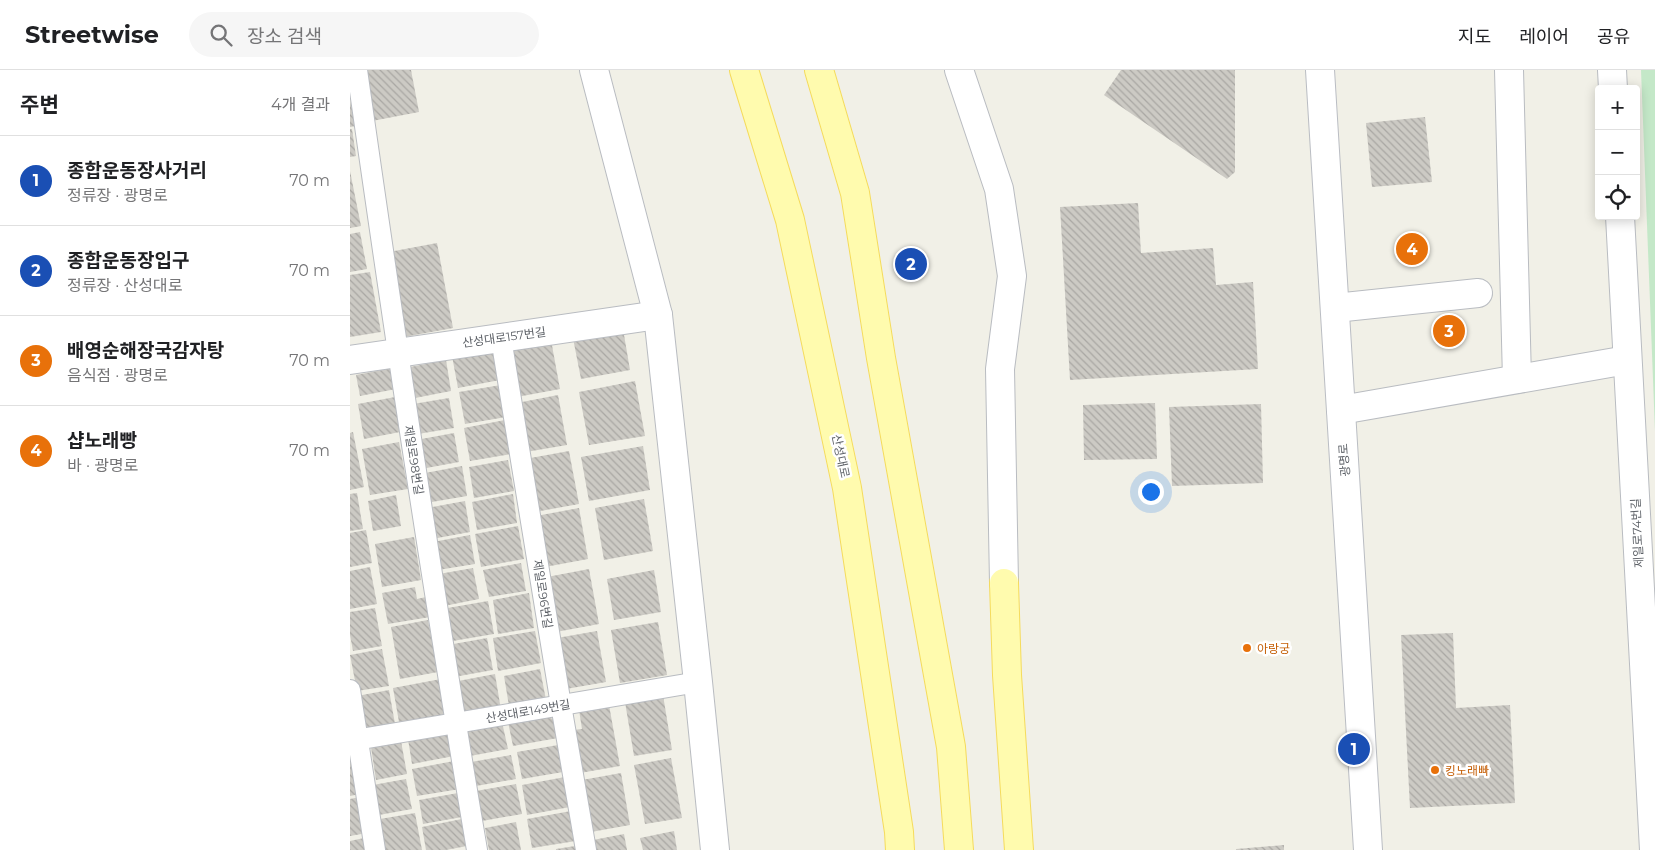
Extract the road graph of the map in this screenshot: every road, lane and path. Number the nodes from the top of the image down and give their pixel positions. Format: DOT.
graph roads {
  1 [pos="357,70"];
  2 [pos="594,70"];
  3 [pos="744,70"];
  4 [pos="819,70"];
  5 [pos="959,70"];
  6 [pos="1320,70"];
  7 [pos="1509,70"];
  8 [pos="1612,70"];
  9 [pos="1613,85"];
  10 [pos="1620,220"];
  11 [pos="1478,293"];
  12 [pos="1335,308"];
  13 [pos="658,315"];
  14 [pos="502,338"];
  15 [pos="397,353"];
  16 [pos="350,360"];
  17 [pos="1628,360"];
  18 [pos="1517,379"];
  19 [pos="1341,410"];
  20 [pos="1004,583"];
  21 [pos="698,682"];
  22 [pos="350,690"];
  23 [pos="561,705"];
  24 [pos="456,724"];
  25 [pos="354,741"];
  26 [pos="375,850"];
  27 [pos="477,850"];
  28 [pos="586,850"];
  29 [pos="715,850"];
  30 [pos="900,850"];
  31 [pos="958,850"];
  32 [pos="1019,850"];
  33 [pos="1368,850"];
  34 [pos="1654,850"];
  1 -- 15 [label="lane, 제일로98번길"];
  2 -- 13 [label="street"];
  3 -- 30 [label="main road, 산성대로"];
  4 -- 31 [label="main road"];
  5 -- 20 [label="street"];
  6 -- 12 [label="street, 광명로"];
  7 -- 18 [label="street"];
  8 -- 9 [label="street"];
  10 -- 17 [label="street, 제일로74번길"];
  11 -- 12 [label="street"];
  12 -- 19 [label="street, 광명로"];
  13 -- 14 [label="street, 산성대로157번길"];
  13 -- 21 [label="street"];
  14 -- 15 [label="street, 산성대로157번길"];
  14 -- 23 [label="lane, 제일로96번길"];
  15 -- 16 [label="street, 산성대로157번길"];
  15 -- 24 [label="lane, 제일로98번길"];
  17 -- 18 [label="street"];
  17 -- 34 [label="street, 제일로74번길"];
  18 -- 19 [label="street"];
  19 -- 33 [label="street, 광명로"];
  20 -- 32 [label="main road"];
  21 -- 23 [label="lane, 산성대로149번길"];
  21 -- 29 [label="street"];
  22 -- 25 [label="lane"];
  23 -- 24 [label="lane, 산성대로149번길"];
  23 -- 28 [label="lane, 제일로96번길"];
  24 -- 25 [label="lane, 산성대로149번길"];
  24 -- 27 [label="lane, 제일로98번길"];
  25 -- 26 [label="lane"];
}
